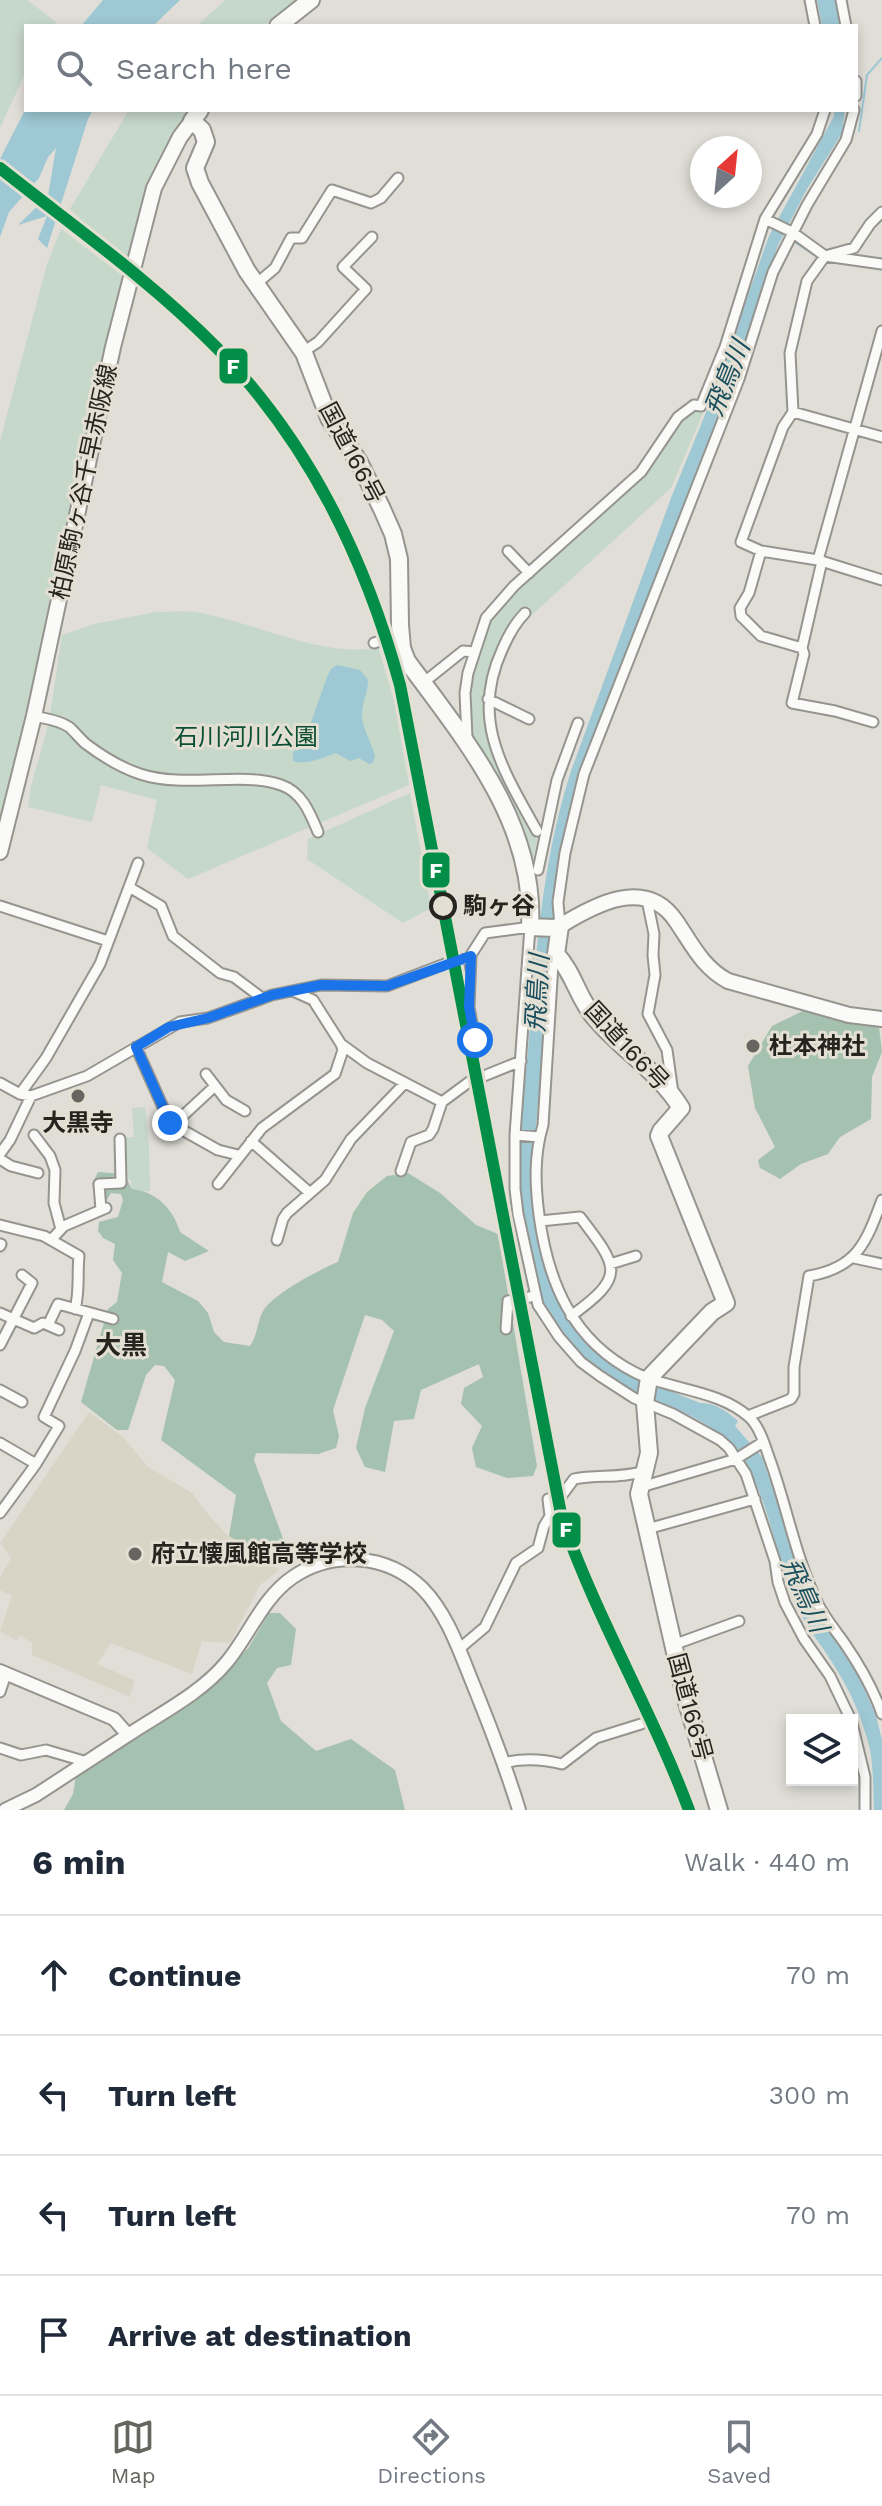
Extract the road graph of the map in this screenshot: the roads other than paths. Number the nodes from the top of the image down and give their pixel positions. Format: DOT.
graph roads {
  1 [pos="311,0"];
  2 [pos="810,0"];
  3 [pos="841,0"];
  4 [pos="281,24"];
  5 [pos="815,24"];
  6 [pos="846,24"];
  7 [pos="824,112"];
  8 [pos="853,112"];
  9 [pos="196,115"];
  10 [pos="398,178"];
  11 [pos="882,212"];
  12 [pos="766,220"];
  13 [pos="790,231"];
  14 [pos="372,237"];
  15 [pos="825,256"];
  16 [pos="882,264"];
  17 [pos="256,284"];
  18 [pos="882,331"];
  19 [pos="303,352"];
  20 [pos="793,412"];
  21 [pos="855,430"];
  22 [pos="882,437"];
  23 [pos="508,551"];
  24 [pos="761,551"];
  25 [pos="820,560"];
  26 [pos="529,573"];
  27 [pos="882,580"];
  28 [pos="525,613"];
  29 [pos="401,634"];
  30 [pos="374,643"];
  31 [pos="802,648"];
  32 [pos="474,652"];
  33 [pos="423,683"];
  34 [pos="488,699"];
  35 [pos="525,714"];
  36 [pos="34,716"];
  37 [pos="873,722"];
  38 [pos="578,723"];
  39 [pos="467,744"];
  40 [pos="541,829"];
  41 [pos="318,832"];
  42 [pos="517,840"];
  43 [pos="0,852"];
  44 [pos="138,863"];
  45 [pos="538,870"];
  46 [pos="129,887"];
  47 [pos="647,900"];
  48 [pos="0,906"];
  49 [pos="533,927"];
  50 [pos="557,927"];
  51 [pos="108,941"];
  52 [pos="556,954"];
  53 [pos="471,956"];
  54 [pos="293,991"];
  55 [pos="262,998"];
  56 [pos="882,1019"];
  57 [pos="475,1040"];
  58 [pos="341,1044"];
  59 [pos="136,1047"];
  60 [pos="521,1061"];
  61 [pos="206,1074"];
  62 [pos="0,1083"];
  63 [pos="404,1084"];
  64 [pos="215,1086"];
  65 [pos="26,1095"];
  66 [pos="674,1096"];
  67 [pos="442,1102"];
  68 [pos="245,1111"];
  69 [pos="173,1125"];
  70 [pos="34,1135"];
  71 [pos="516,1135"];
  72 [pos="538,1137"];
  73 [pos="120,1139"];
  74 [pos="251,1141"];
  75 [pos="238,1155"];
  76 [pos="0,1157"];
  77 [pos="401,1171"];
  78 [pos="38,1173"];
  79 [pos="218,1184"];
  80 [pos="310,1193"];
  81 [pos="882,1200"];
  82 [pos="540,1221"];
  83 [pos="0,1225"];
  84 [pos="61,1229"];
  85 [pos="51,1240"];
  86 [pos="277,1240"];
  87 [pos="636,1256"];
  88 [pos="854,1258"];
  89 [pos="610,1264"];
  90 [pos="882,1264"];
  91 [pos="22,1275"];
  92 [pos="535,1296"];
  93 [pos="75,1309"];
  94 [pos="0,1313"];
  95 [pos="89,1313"];
  96 [pos="571,1316"];
  97 [pos="14,1319"];
  98 [pos="113,1319"];
  99 [pos="48,1325"];
  100 [pos="506,1329"];
  101 [pos="59,1330"];
  102 [pos="0,1345"];
  103 [pos="649,1379"];
  104 [pos="0,1390"];
  105 [pos="645,1401"];
  106 [pos="22,1402"];
  107 [pos="748,1416"];
  108 [pos="0,1443"];
  109 [pos="760,1444"];
  110 [pos="738,1458"];
  111 [pos="36,1464"];
  112 [pos="647,1469"];
  113 [pos="641,1487"];
  114 [pos="755,1499"];
  115 [pos="4,1500"];
  116 [pos="0,1513"];
  117 [pos="647,1529"];
  118 [pos="739,1621"];
  119 [pos="673,1645"];
  120 [pos="459,1649"];
  121 [pos="3,1673"];
  122 [pos="0,1692"];
  123 [pos="847,1714"];
  124 [pos="882,1714"];
  125 [pos="641,1724"];
  126 [pos="128,1735"];
  127 [pos="0,1748"];
  128 [pos="858,1750"];
  129 [pos="87,1762"];
  130 [pos="503,1763"];
  131 [pos="5,1810"];
  132 [pos="519,1810"];
  133 [pos="719,1810"];
  134 [pos="865,1810"];
  1 -- 4 [label="highway"];
  2 -- 5 [label="street"];
  3 -- 6 [label="street"];
  7 -- 12 [label="street"];
  8 -- 13 [label="street"];
  9 -- 17 [label="highway, 国道166号"];
  9 -- 36 [label="main road, 柏原駒ヶ谷千早赤阪線"];
  10 -- 17 [label="street"];
  11 -- 15 [label="street"];
  12 -- 13 [label="street"];
  12 -- 26 [label="street"];
  13 -- 15 [label="street"];
  13 -- 50 [label="street"];
  14 -- 19 [label="street"];
  15 -- 16 [label="street"];
  15 -- 20 [label="street"];
  17 -- 19 [label="highway, 国道166号"];
  18 -- 21 [label="street"];
  19 -- 29 [label="highway, 国道166号"];
  20 -- 21 [label="street"];
  20 -- 24 [label="street"];
  21 -- 22 [label="street"];
  21 -- 25 [label="street"];
  23 -- 26 [label="street"];
  24 -- 25 [label="street"];
  24 -- 31 [label="street"];
  25 -- 27 [label="street"];
  25 -- 31 [label="street"];
  26 -- 32 [label="street"];
  28 -- 34 [label="street"];
  29 -- 30 [label="street"];
  29 -- 33 [label="highway, 国道166号"];
  31 -- 37 [label="street"];
  32 -- 33 [label="street"];
  32 -- 39 [label="street"];
  33 -- 39 [label="highway, 国道166号"];
  34 -- 35 [label="street"];
  34 -- 40 [label="street"];
  36 -- 41 [label="street"];
  36 -- 43 [label="main road, 柏原駒ヶ谷千早赤阪線"];
  38 -- 40 [label="street"];
  39 -- 42 [label="highway, 国道166号"];
  40 -- 42 [label="street"];
  40 -- 45 [label="street"];
  42 -- 49 [label="highway, 国道166号"];
  44 -- 46 [label="street"];
  46 -- 51 [label="street"];
  46 -- 55 [label="street"];
  47 -- 50 [label="main road"];
  47 -- 56 [label="main road"];
  47 -- 66 [label="street"];
  48 -- 51 [label="street"];
  49 -- 50 [label="highway"];
  49 -- 53 [label="street"];
  49 -- 60 [label="street"];
  50 -- 52 [label="highway"];
  51 -- 65 [label="street"];
  52 -- 66 [label="highway, 国道166号"];
  52 -- 72 [label="street"];
  53 -- 54 [label="street"];
  53 -- 57 [label="street"];
  54 -- 55 [label="street"];
  54 -- 58 [label="street"];
  55 -- 59 [label="street"];
  58 -- 63 [label="street"];
  58 -- 74 [label="street"];
  59 -- 65 [label="street"];
  59 -- 69 [label="street"];
  60 -- 67 [label="street"];
  60 -- 71 [label="street"];
  61 -- 64 [label="street"];
  62 -- 65 [label="street"];
  63 -- 67 [label="street"];
  63 -- 80 [label="street"];
  64 -- 68 [label="street"];
  64 -- 69 [label="street"];
  65 -- 76 [label="street"];
  66 -- 103 [label="highway, 国道166号"];
  67 -- 77 [label="street"];
  69 -- 75 [label="street"];
  70 -- 84 [label="street"];
  71 -- 72 [label="street"];
  71 -- 92 [label="street"];
  72 -- 82 [label="street"];
  73 -- 84 [label="street"];
  74 -- 75 [label="street"];
  74 -- 80 [label="street"];
  75 -- 79 [label="street"];
  76 -- 78 [label="street"];
  80 -- 86 [label="street"];
  81 -- 88 [label="street"];
  82 -- 89 [label="street"];
  82 -- 96 [label="street"];
  83 -- 85 [label="street"];
  84 -- 85 [label="street"];
  85 -- 93 [label="street"];
  87 -- 89 [label="street"];
  88 -- 90 [label="street"];
  88 -- 107 [label="street"];
  89 -- 96 [label="street"];
  91 -- 97 [label="street"];
  92 -- 100 [label="street"];
  92 -- 105 [label="street"];
  93 -- 95 [label="street"];
  93 -- 99 [label="street"];
  94 -- 97 [label="street"];
  95 -- 98 [label="street"];
  95 -- 111 [label="street"];
  96 -- 103 [label="street"];
  97 -- 99 [label="street"];
  97 -- 102 [label="street"];
  99 -- 101 [label="street"];
  103 -- 105 [label="highway, 国道166号"];
  103 -- 107 [label="street"];
  104 -- 106 [label="street"];
  105 -- 110 [label="street"];
  105 -- 112 [label="highway, 国道166号"];
  107 -- 109 [label="street"];
  108 -- 111 [label="street"];
  109 -- 110 [label="street"];
  109 -- 124 [label="street"];
  110 -- 113 [label="street"];
  110 -- 114 [label="street"];
  111 -- 115 [label="street"];
  112 -- 113 [label="highway, 国道166号"];
  112 -- 120 [label="street"];
  113 -- 117 [label="highway, 国道166号"];
  114 -- 117 [label="street"];
  114 -- 123 [label="street"];
  115 -- 116 [label="street"];
  117 -- 119 [label="highway, 国道166号"];
  118 -- 119 [label="street"];
  119 -- 133 [label="highway, 国道166号"];
  120 -- 126 [label="street"];
  120 -- 130 [label="street"];
  121 -- 122 [label="street"];
  121 -- 126 [label="street"];
  125 -- 130 [label="street"];
  126 -- 129 [label="street"];
  127 -- 129 [label="street"];
  128 -- 134 [label="street"];
  129 -- 131 [label="street"];
  130 -- 132 [label="street"];
}
